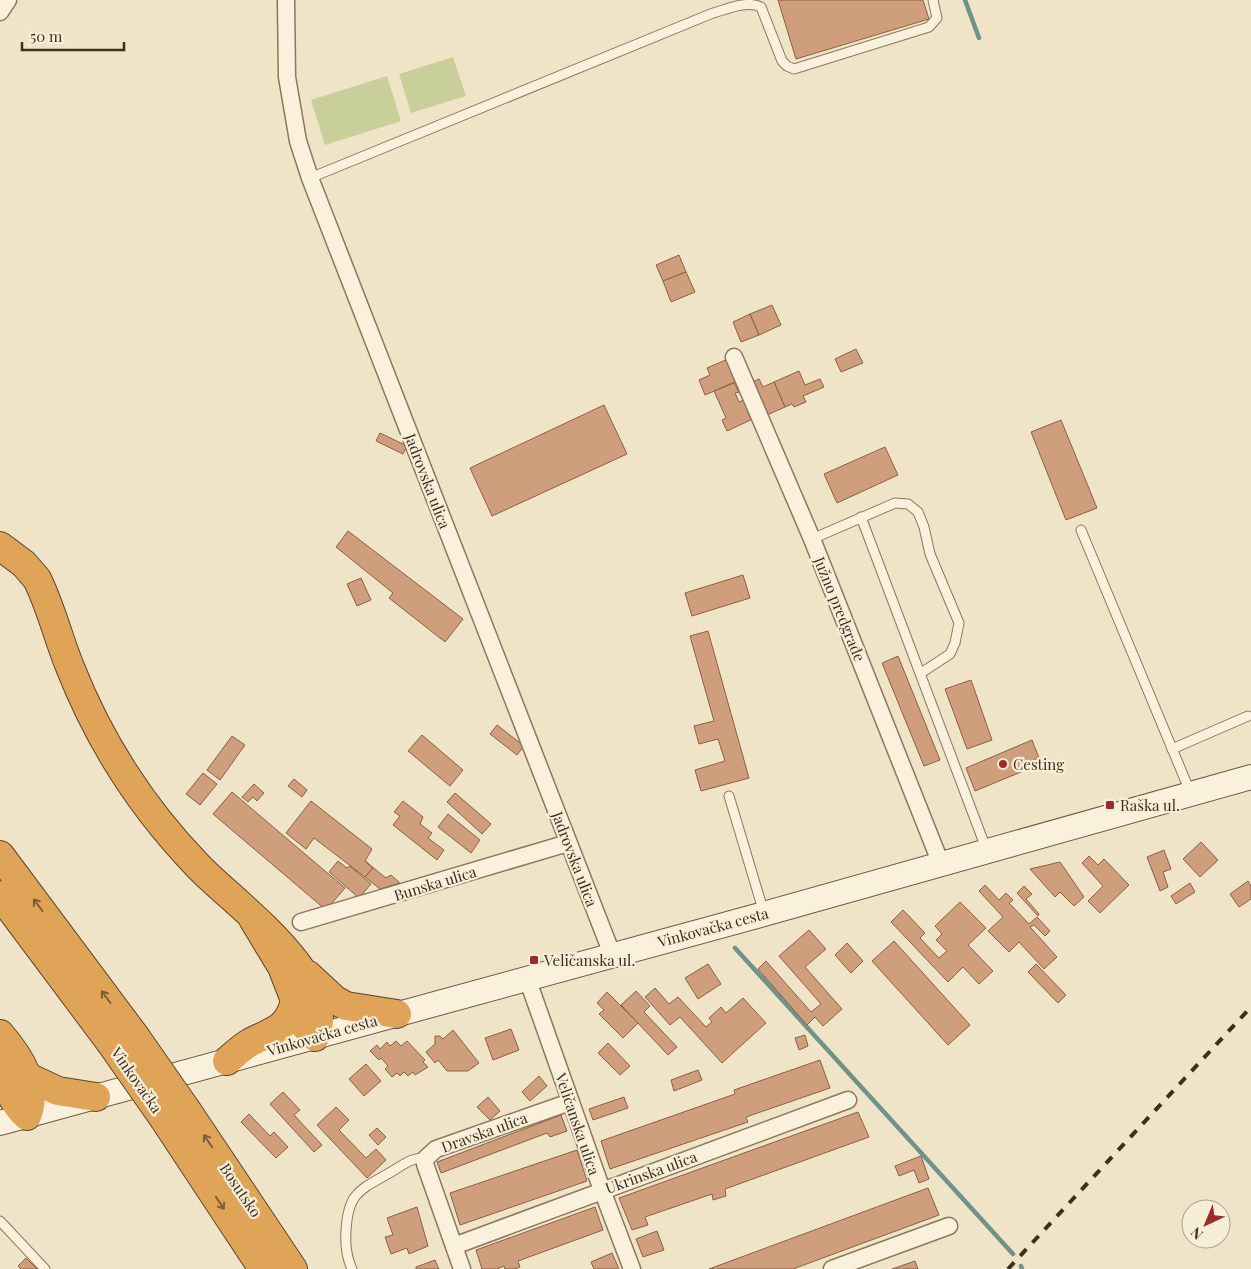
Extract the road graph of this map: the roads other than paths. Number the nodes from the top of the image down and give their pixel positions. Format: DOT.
graph roads {
  1 [pos="8,0"];
  2 [pos="286,0"];
  3 [pos="933,0"];
  4 [pos="0,12"];
  5 [pos="310,178"];
  6 [pos="734,357"];
  7 [pos="861,517"];
  8 [pos="1081,530"];
  9 [pos="812,539"];
  10 [pos="0,546"];
  11 [pos="921,673"];
  12 [pos="1248,716"];
  13 [pos="1172,749"];
  14 [pos="1251,777"];
  15 [pos="1191,794"];
  16 [pos="729,796"];
  17 [pos="568,843"];
  18 [pos="986,851"];
  19 [pos="0,855"];
  20 [pos="940,864"];
  21 [pos="0,895"];
  22 [pos="764,914"];
  23 [pos="253,919"];
  24 [pos="301,922"];
  25 [pos="612,954"];
  26 [pos="301,968"];
  27 [pos="527,978"];
  28 [pos="295,1002"];
  29 [pos="397,1014"];
  30 [pos="0,1034"];
  31 [pos="315,1037"];
  32 [pos="123,1039"];
  33 [pos="0,1057"];
  34 [pos="227,1061"];
  35 [pos="11,1086"];
  36 [pos="96,1097"];
  37 [pos="848,1100"];
  38 [pos="570,1102"];
  39 [pos="176,1115"];
  40 [pos="27,1116"];
  41 [pos="0,1123"];
  42 [pos="426,1158"];
  43 [pos="602,1190"];
  44 [pos="0,1221"];
  45 [pos="949,1226"];
  46 [pos="454,1246"];
  47 [pos="45,1269"];
  48 [pos="264,1269"];
  49 [pos="293,1269"];
  50 [pos="352,1269"];
  51 [pos="462,1269"];
  52 [pos="632,1269"];
  53 [pos="832,1269"];
  1 -- 4 [label="street"];
  2 -- 5 [label="street, Jadrovska ulica"];
  3 -- 5 [label="lane"];
  5 -- 17 [label="street, Jadrovska ulica"];
  6 -- 9 [label="street, Južno predgrađe"];
  7 -- 9 [label="lane"];
  7 -- 11 [label="lane"];
  7 -- 11 [label="lane"];
  8 -- 13 [label="lane"];
  9 -- 20 [label="street, Južno predgrađe"];
  10 -- 23 [label="highway"];
  11 -- 18 [label="lane"];
  12 -- 13 [label="lane"];
  13 -- 15 [label="lane"];
  14 -- 15 [label="main road, Vinkovačka cesta"];
  15 -- 18 [label="main road, Vinkovačka cesta"];
  16 -- 22 [label="lane"];
  17 -- 24 [label="street, Bunska ulica"];
  17 -- 25 [label="street, Jadrovska ulica"];
  18 -- 20 [label="main road, Vinkovačka cesta"];
  32 -- 19 [label="highway, one-way"];
  20 -- 22 [label="main road, Vinkovačka cesta"];
  21 -- 32 [label="highway"];
  22 -- 25 [label="main road, Vinkovačka cesta"];
  23 -- 26 [label="highway"];
  23 -- 28 [label="highway"];
  25 -- 27 [label="main road, Vinkovačka cesta"];
  26 -- 29 [label="highway"];
  26 -- 31 [label="highway"];
  27 -- 29 [label="main road, Vinkovačka cesta"];
  27 -- 38 [label="street, Veličanska ulica"];
  28 -- 31 [label="highway"];
  28 -- 34 [label="highway"];
  29 -- 31 [label="main road, Vinkovačka cesta"];
  30 -- 35 [label="highway"];
  31 -- 34 [label="main road, Vinkovačka cesta"];
  32 -- 39 [label="highway, Vinkovačka, bridge"];
  33 -- 35 [label="highway"];
  34 -- 36 [label="main road, Vinkovačka cesta"];
  35 -- 36 [label="highway"];
  35 -- 40 [label="highway"];
  36 -- 40 [label="main road, Vinkovačka cesta"];
  37 -- 43 [label="street, Ukrinska ulica"];
  38 -- 42 [label="street, Dravska ulica"];
  38 -- 43 [label="street, Veličanska ulica"];
  39 -- 48 [label="highway, Bosutsko, one-way"];
  49 -- 39 [label="highway, Bosutsko, one-way"];
  40 -- 41 [label="main road, Vinkovačka cesta"];
  42 -- 46 [label="street, Dravska ulica"];
  42 -- 50 [label="lane"];
  43 -- 46 [label="street, Ukrinska ulica"];
  43 -- 52 [label="street, Veličanska ulica"];
  44 -- 47 [label="lane"];
  45 -- 53 [label="street"];
  46 -- 51 [label="street, Dravska ulica"];
}
